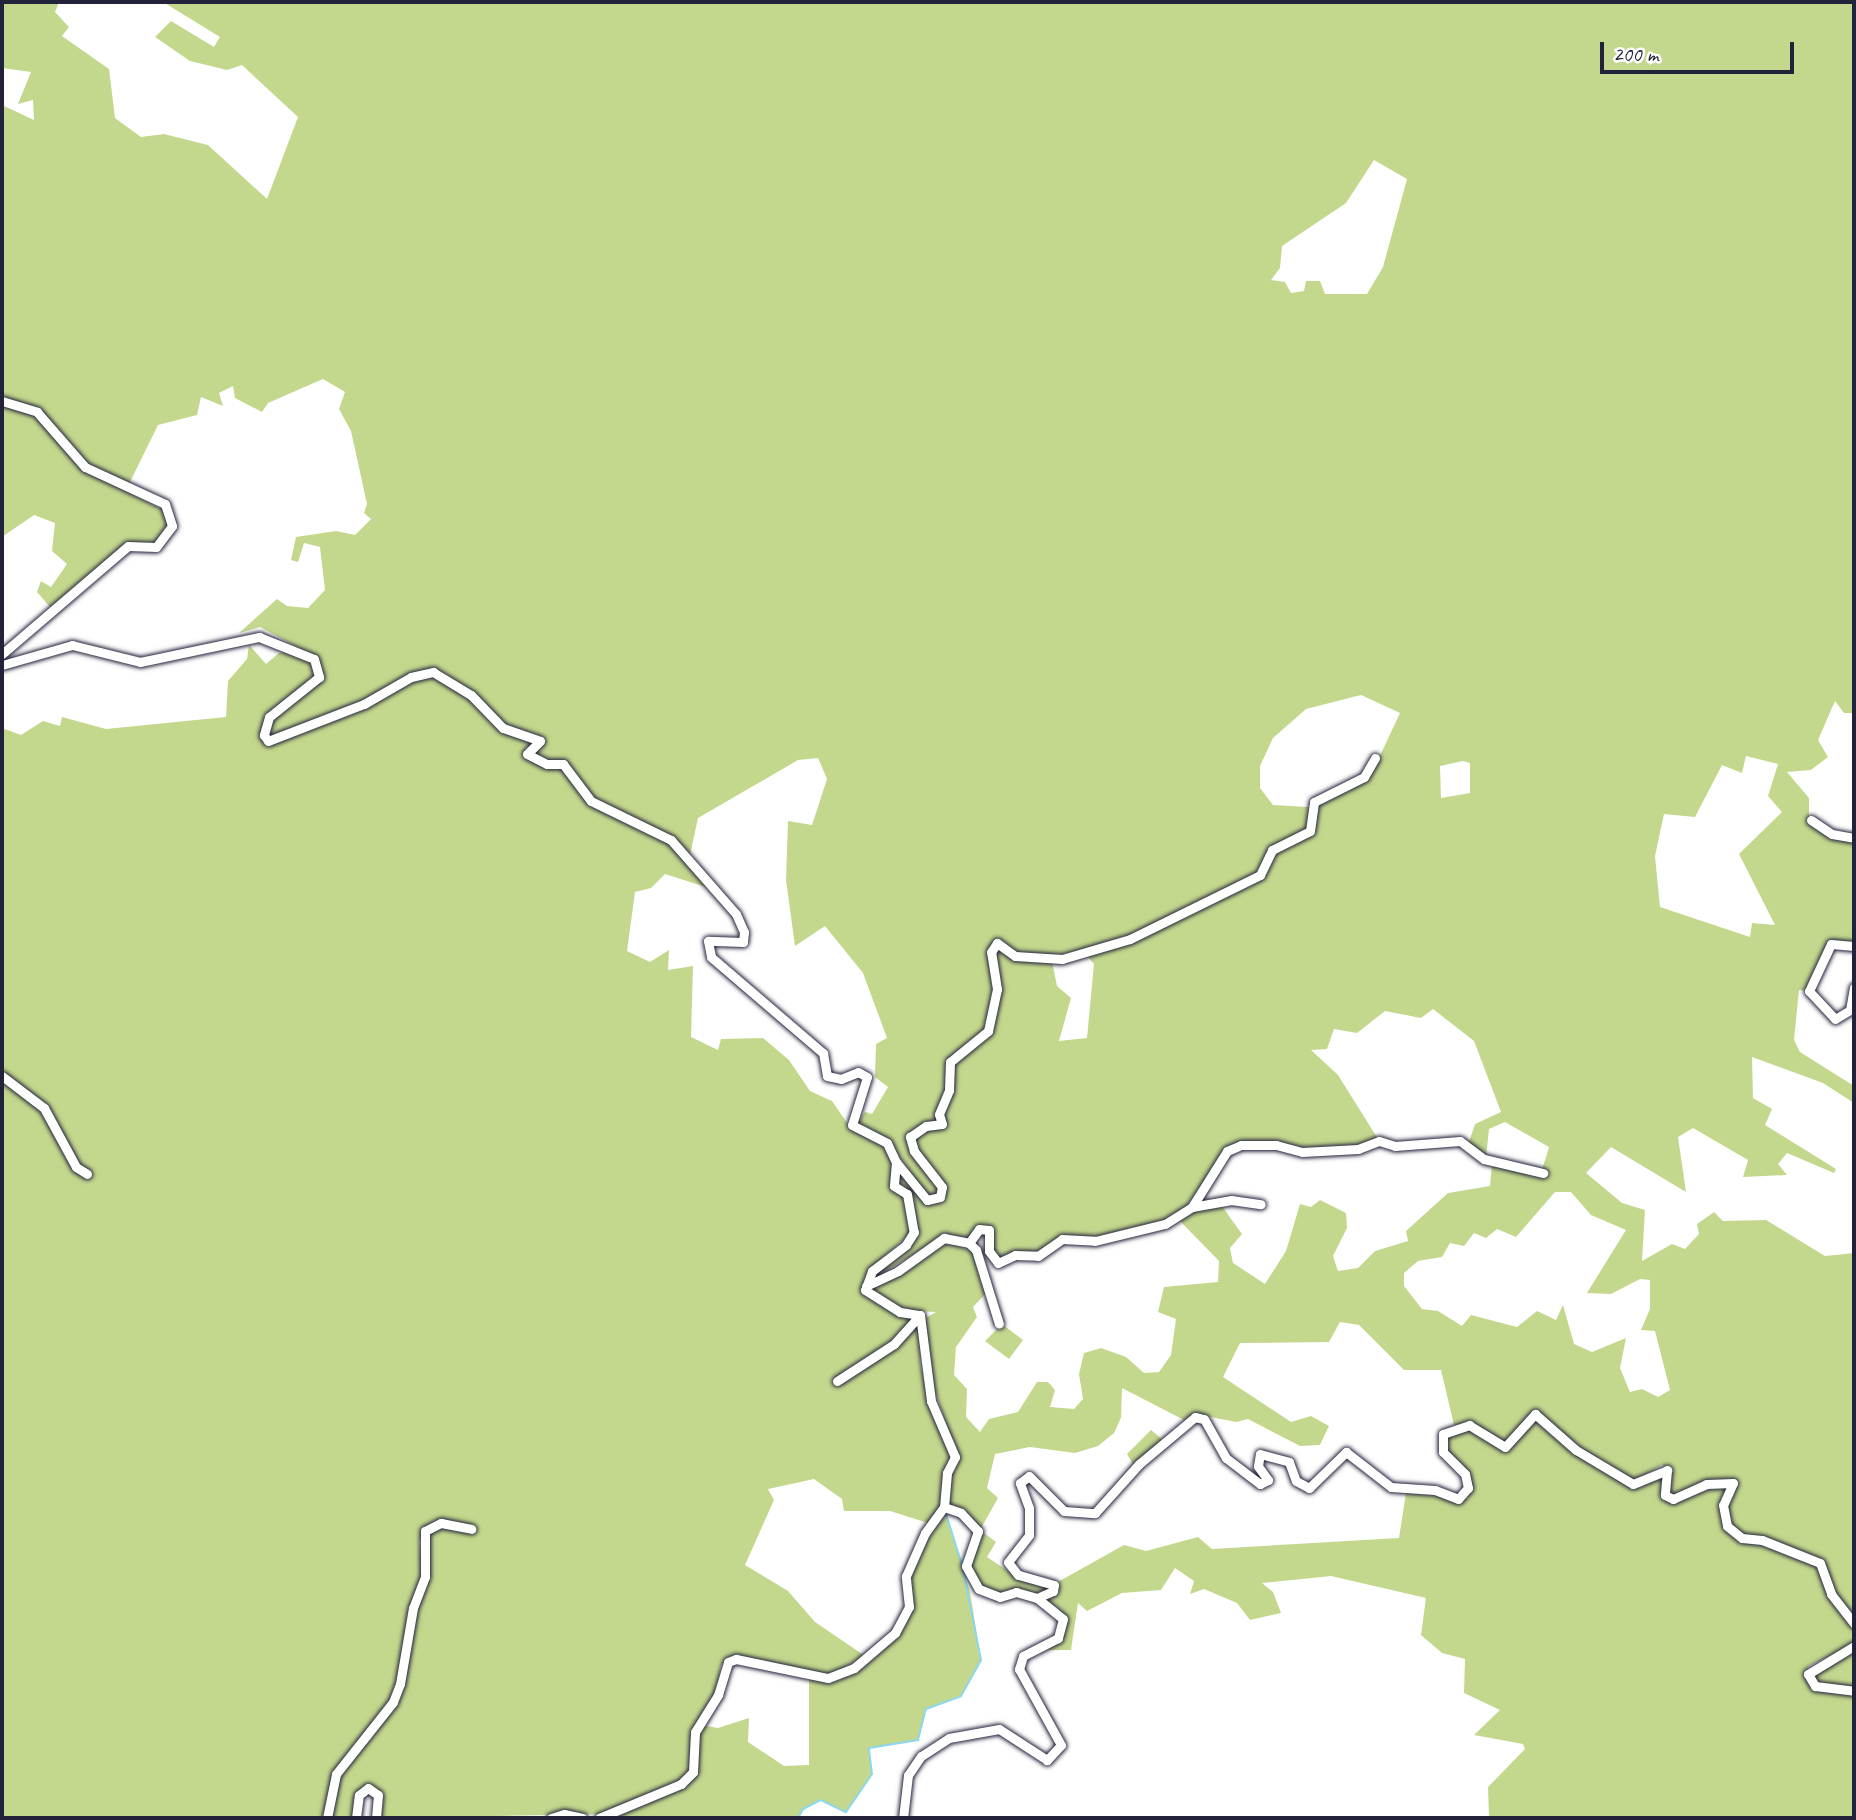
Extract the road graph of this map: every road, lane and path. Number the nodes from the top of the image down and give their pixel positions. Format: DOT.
graph roads {
  1 [pos="2,401"];
  2 [pos="2,654"];
  3 [pos="2,665"];
  4 [pos="1375,758"];
  5 [pos="1811,820"];
  6 [pos="1854,838"];
  7 [pos="1854,946"];
  8 [pos="1854,987"];
  9 [pos="2,1076"];
  10 [pos="895,1162"];
  11 [pos="1544,1173"];
  12 [pos="87,1174"];
  13 [pos="1261,1204"];
  14 [pos="1192,1207"];
  15 [pos="969,1243"];
  16 [pos="866,1286"];
  17 [pos="920,1315"];
  18 [pos="999,1324"];
  19 [pos="837,1381"];
  20 [pos="944,1507"];
  21 [pos="471,1529"];
  22 [pos="1037,1598"];
  23 [pos="1854,1623"];
  24 [pos="1854,1646"];
  25 [pos="1854,1691"];
  26 [pos="327,1818"];
  27 [pos="356,1818"];
  28 [pos="376,1818"];
  29 [pos="551,1818"];
  30 [pos="583,1818"];
  31 [pos="599,1818"];
  32 [pos="903,1818"];
  1 -- 2 [label="street"];
  3 -- 10 [label="street"];
  4 -- 10 [label="street"];
  5 -- 6 [label="street"];
  7 -- 8 [label="street"];
  9 -- 12 [label="street"];
  10 -- 16 [label="street"];
  11 -- 14 [label="street"];
  13 -- 14 [label="street"];
  14 -- 15 [label="street"];
  15 -- 16 [label="street"];
  15 -- 18 [label="street"];
  16 -- 17 [label="street"];
  17 -- 19 [label="street"];
  17 -- 20 [label="street"];
  20 -- 22 [label="street"];
  20 -- 31 [label="street"];
  21 -- 26 [label="street"];
  22 -- 23 [label="street"];
  22 -- 32 [label="street"];
  24 -- 25 [label="street"];
  27 -- 28 [label="street"];
  29 -- 30 [label="street"];
}
